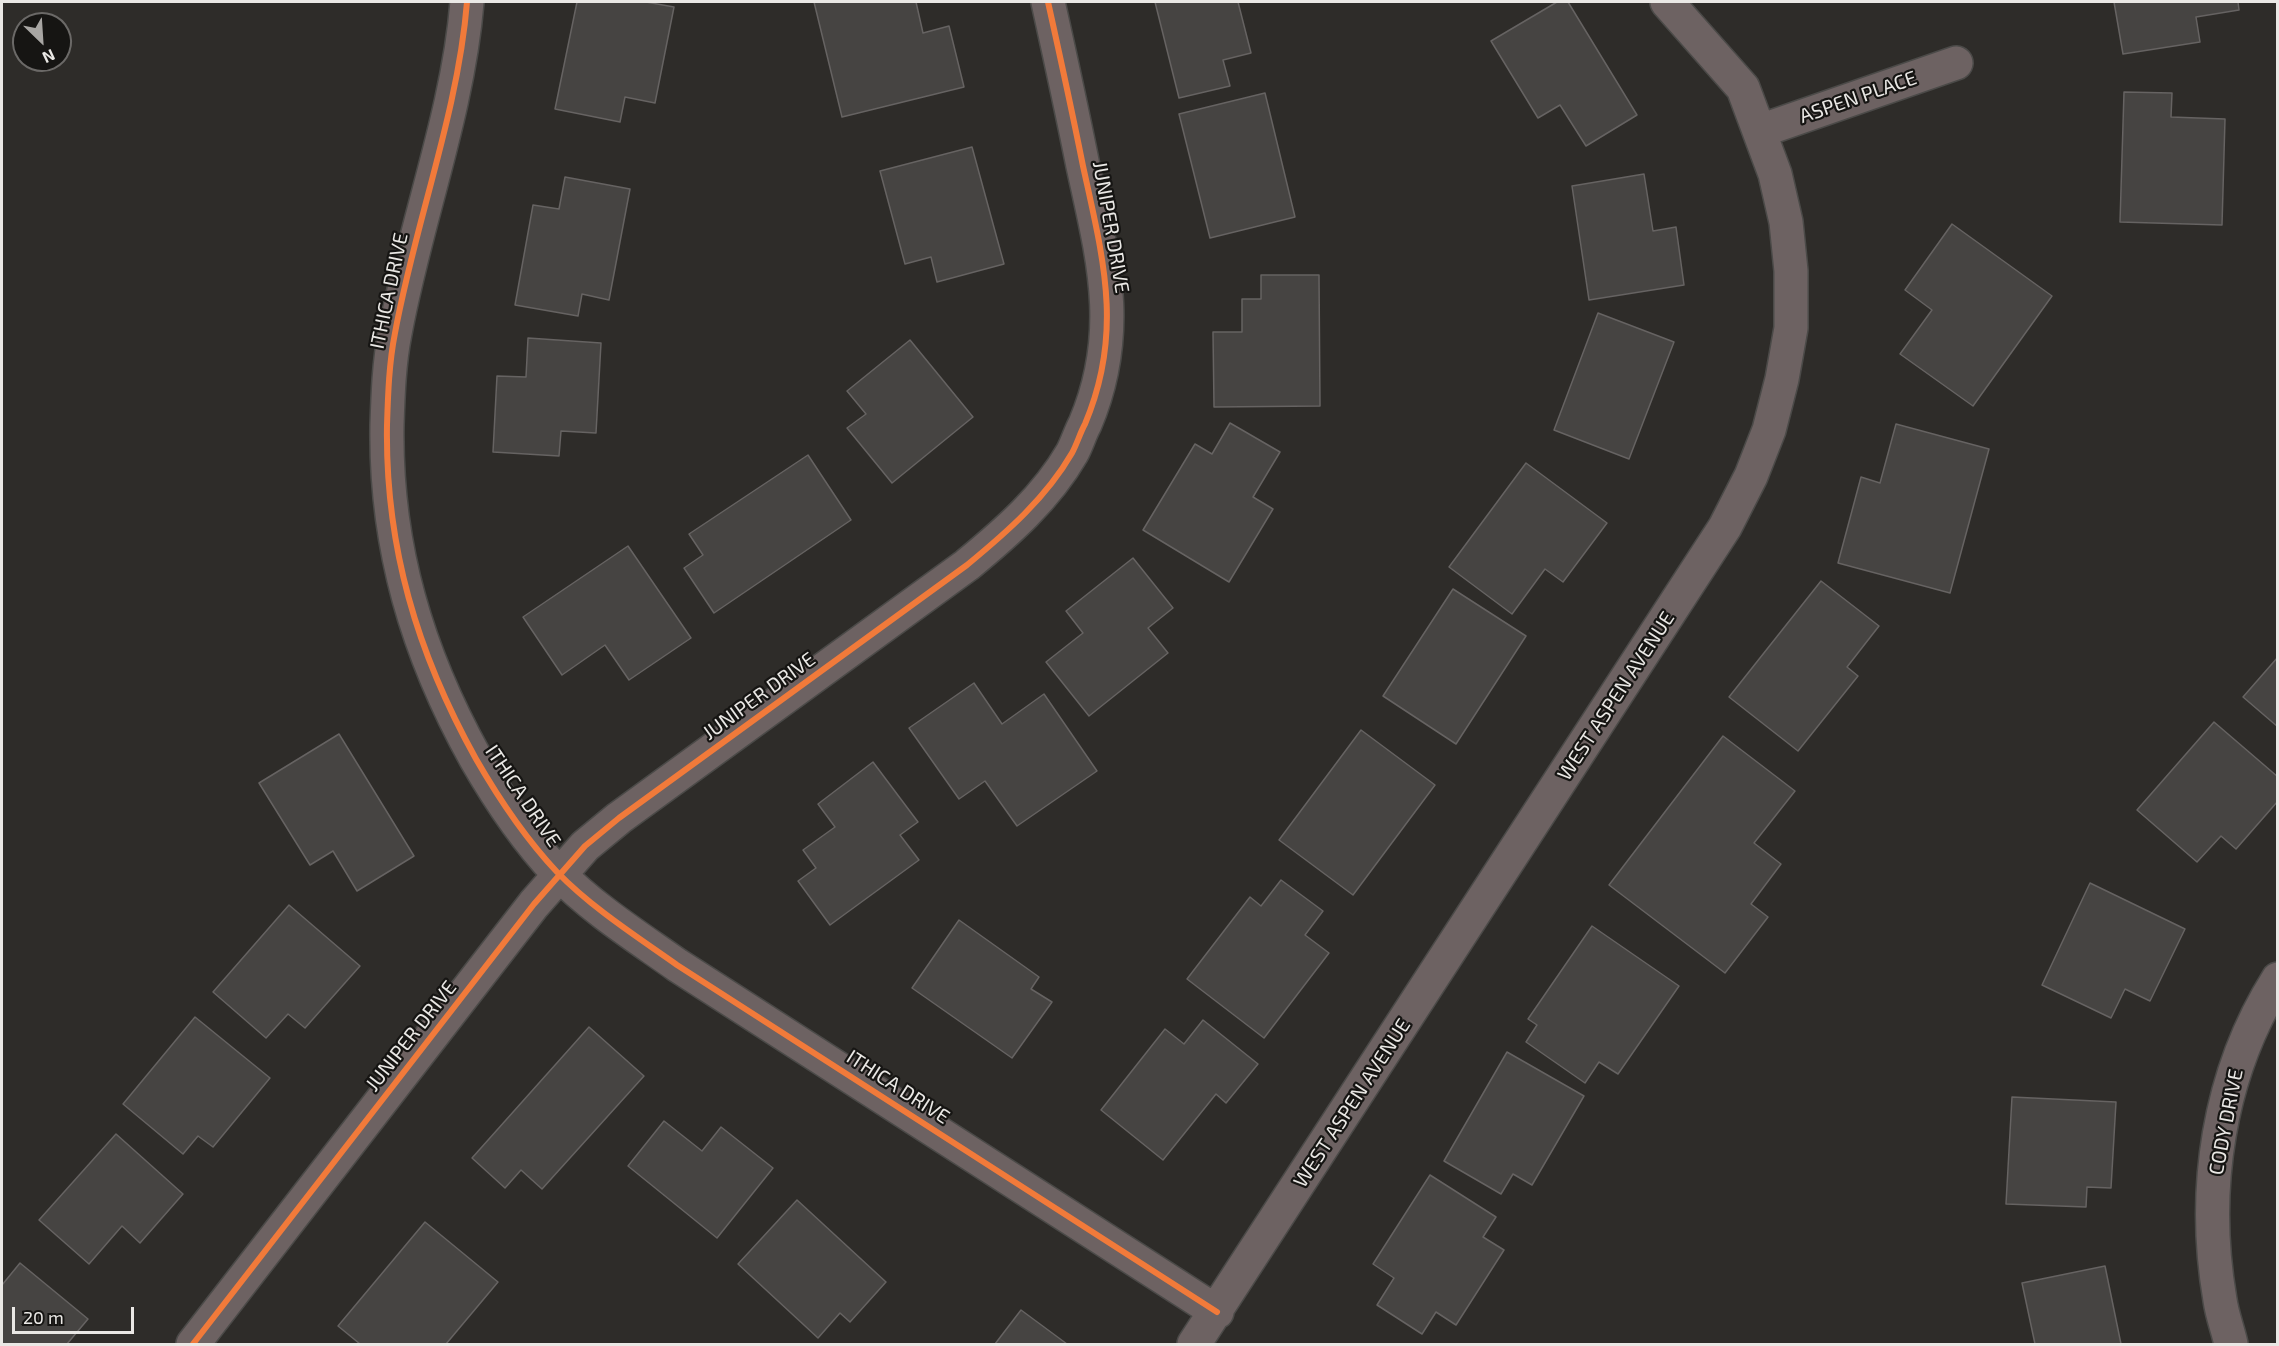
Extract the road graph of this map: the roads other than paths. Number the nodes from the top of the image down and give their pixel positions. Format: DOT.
graph roads {
  1 [pos="467,2"];
  2 [pos="1048,2"];
  3 [pos="1667,2"];
  4 [pos="1956,63"];
  5 [pos="1760,131"];
  6 [pos="559,874"];
  7 [pos="2277,979"];
  8 [pos="1217,1312"];
  9 [pos="194,1344"];
  10 [pos="1194,1344"];
  11 [pos="2231,1344"];
  1 -- 6 [label="street, ITHICA DRIVE"];
  2 -- 6 [label="street, JUNIPER DRIVE"];
  3 -- 5 [label="street, WEST ASPEN AVENUE"];
  4 -- 5 [label="street, ASPEN PLACE"];
  5 -- 8 [label="street, WEST ASPEN AVENUE"];
  6 -- 8 [label="street, ITHICA DRIVE"];
  6 -- 9 [label="street, JUNIPER DRIVE"];
  7 -- 11 [label="street, CODY DRIVE"];
  8 -- 10 [label="street, WEST ASPEN AVENUE"];
}
